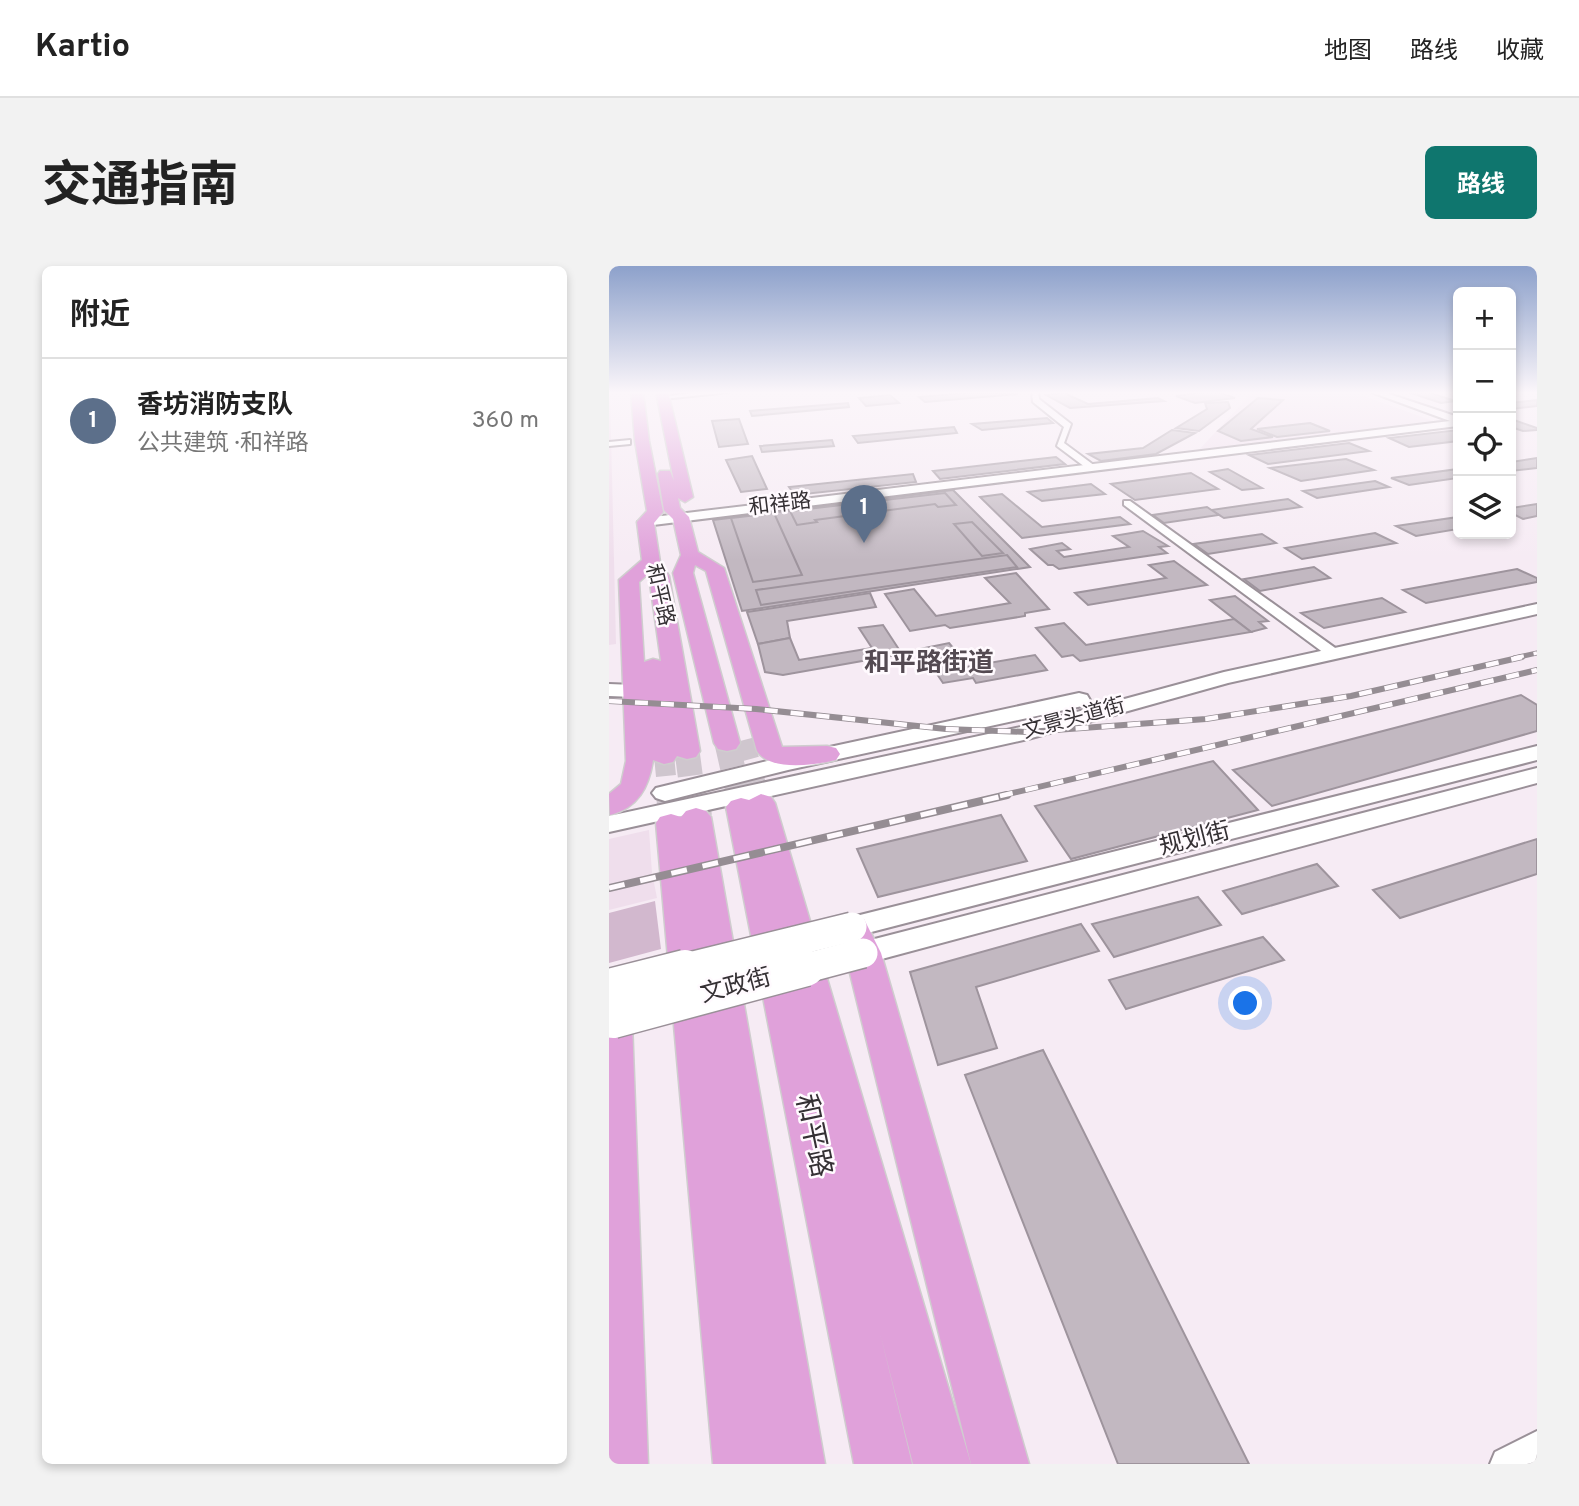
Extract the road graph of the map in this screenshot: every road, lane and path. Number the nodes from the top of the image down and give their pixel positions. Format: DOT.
graph roads {
  1 [pos="648,448"];
  2 [pos="656,448"];
  3 [pos="1065,448"];
  4 [pos="1252,448"];
  5 [pos="1092,468"];
  6 [pos="1126,503"];
  7 [pos="638,517"];
  8 [pos="681,517"];
  9 [pos="689,555"];
  10 [pos="650,562"];
  11 [pos="1537,601"];
  12 [pos="1537,609"];
  13 [pos="1328,649"];
  14 [pos="609,690"];
  15 [pos="634,691"];
  16 [pos="735,742"];
  17 [pos="687,751"];
  18 [pos="1537,753"];
  19 [pos="827,754"];
  20 [pos="664,756"];
  21 [pos="1537,775"];
  22 [pos="609,812"];
  23 [pos="857,940"];
  24 [pos="611,1004"];
  25 [pos="1537,1448"];
  26 [pos="619,1464"];
  27 [pos="742,1464"];
  28 [pos="796,1464"];
  29 [pos="883,1464"];
  30 [pos="942,1464"];
  31 [pos="1000,1464"];
  32 [pos="1507,1464"];
  1 -- 7 [label="main road, 和平路"];
  2 -- 8 [label="main road, 和平路"];
  3 -- 5 [label="street"];
  4 -- 5 [label="street, 和祥路"];
  5 -- 8 [label="street, 和祥路"];
  6 -- 13 [label="street"];
  7 -- 8 [label="street, 和祥路"];
  7 -- 10 [label="main road, 和平路"];
  8 -- 9 [label="main road, 和平路"];
  9 -- 16 [label="main road, 和平路"];
  9 -- 19 [label="main road"];
  10 -- 15 [label="main road"];
  10 -- 17 [label="main road, 和平路"];
  10 -- 20 [label="main road"];
  11 -- 13 [label="main road, 文景头道街"];
  12 -- 13 [label="main road, 文景头道街"];
  13 -- 19 [label="main road, 文景头道街"];
  13 -- 22 [label="main road, 文景头道街"];
  14 -- 15 [label="street"];
  15 -- 22 [label="main road"];
  18 -- 23 [label="main road, 规划街"];
  19 -- 22 [label="main road, 文景头道街"];
  21 -- 23 [label="main road, 规划街"];
  23 -- 24 [label="main road, 文政街, bridge"];
  23 -- 31 [label="main road"];
  24 -- 26 [label="main road"];
  25 -- 32 [label="street"];
  27 -- 28 [label="main road"];
  29 -- 30 [label="main road, 和平路"];
}
